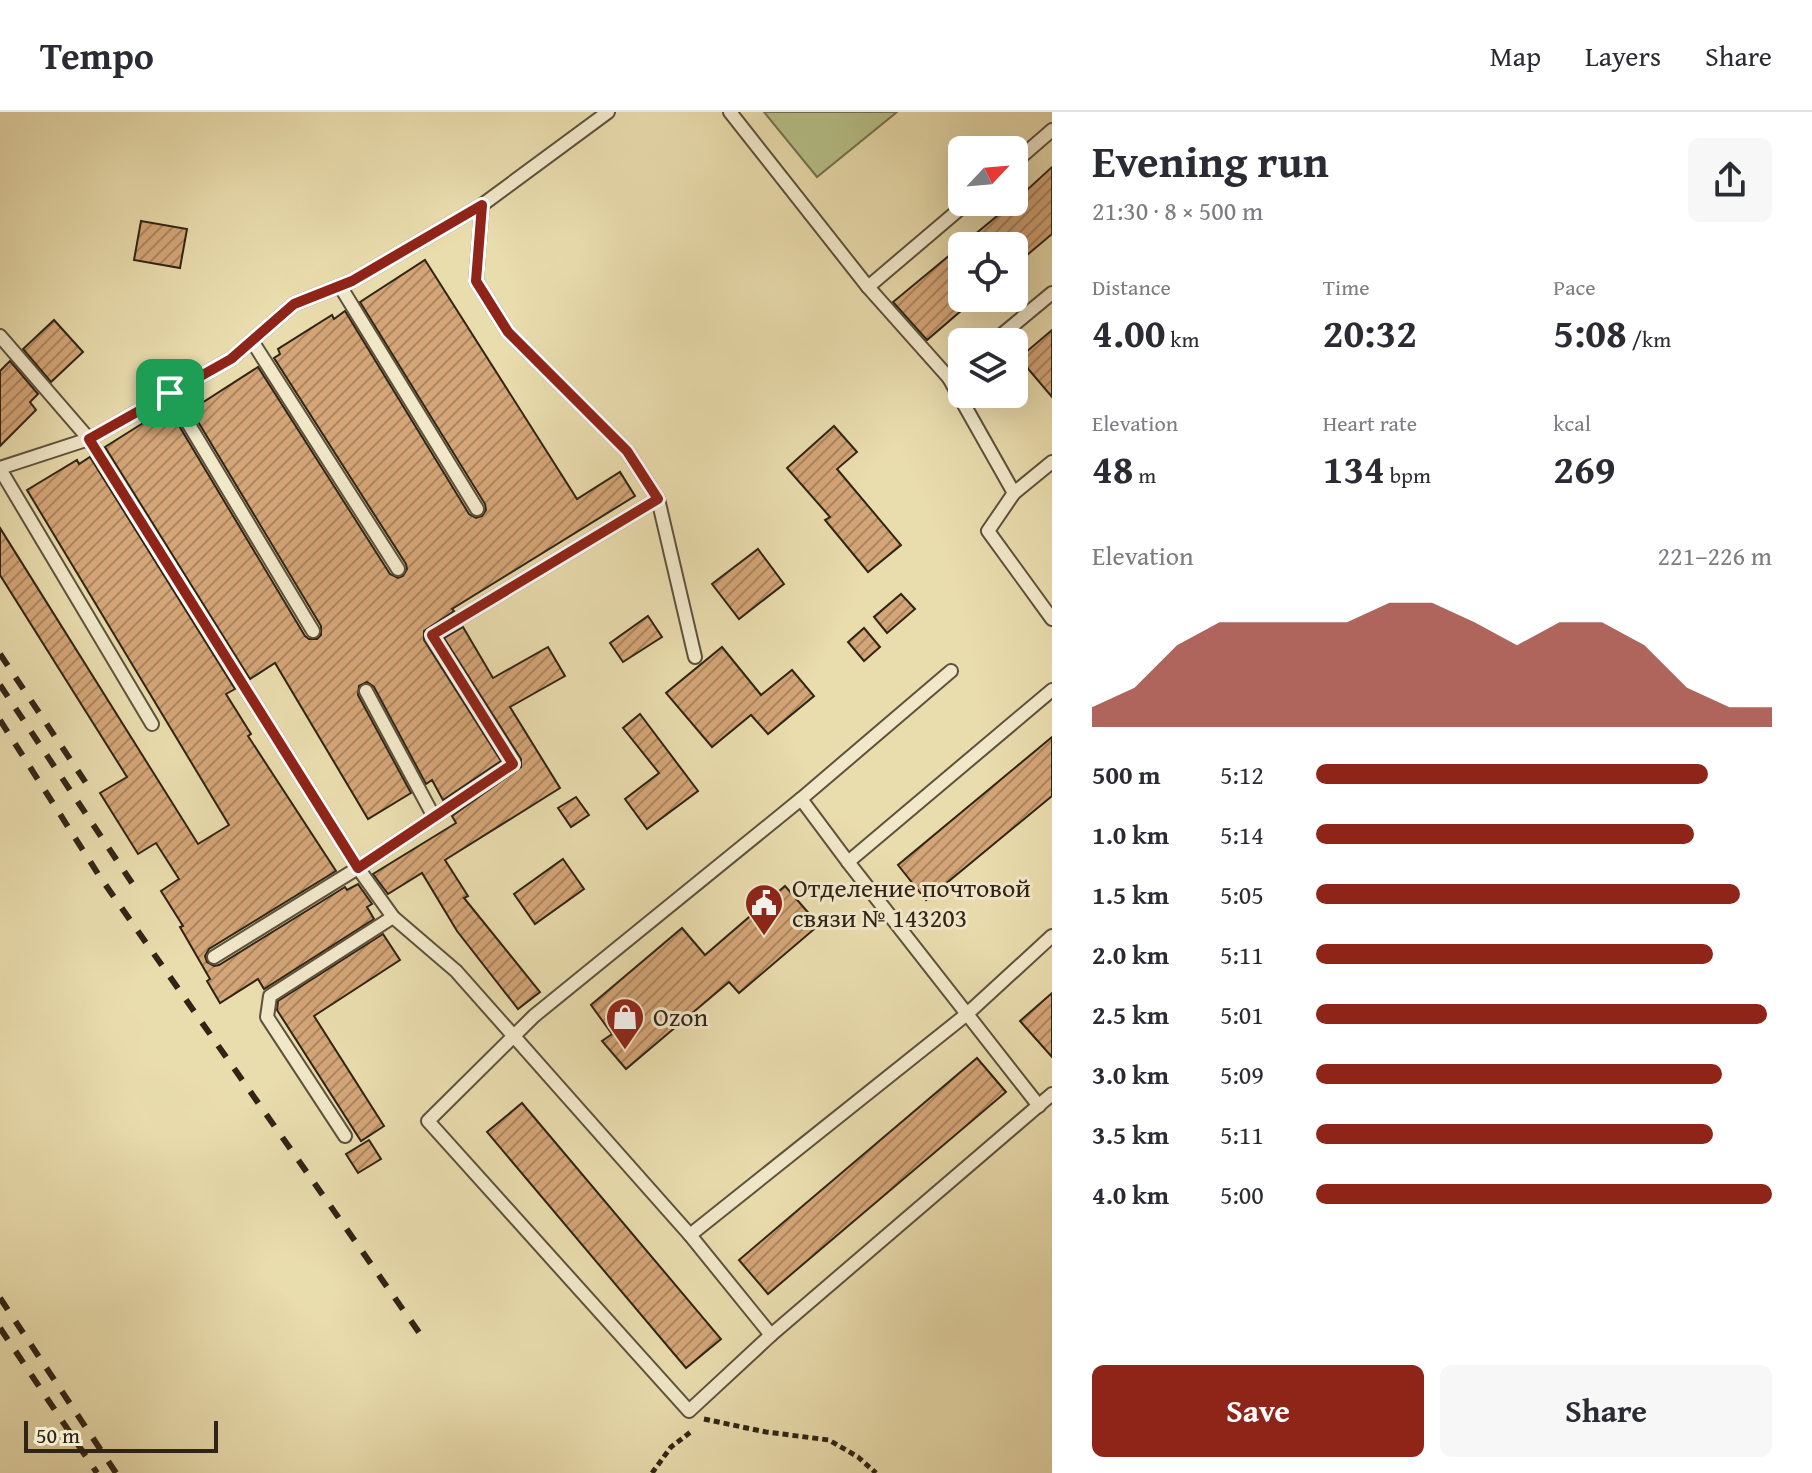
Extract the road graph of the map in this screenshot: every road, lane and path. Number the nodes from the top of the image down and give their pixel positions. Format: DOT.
graph roads {
  1 [pos="608,112"];
  2 [pos="730,112"];
  3 [pos="1052,130"];
  4 [pos="1028,151"];
  5 [pos="482,205"];
  6 [pos="952,216"];
  7 [pos="340,286"];
  8 [pos="868,287"];
  9 [pos="1052,293"];
  10 [pos="1010,328"];
  11 [pos="0,336"];
  12 [pos="252,341"];
  13 [pos="948,377"];
  14 [pos="170,393"];
  15 [pos="966,408"];
  16 [pos="89,439"];
  17 [pos="1052,462"];
  18 [pos="0,468"];
  19 [pos="1014,493"];
  20 [pos="658,499"];
  21 [pos="477,509"];
  22 [pos="398,569"];
  23 [pos="1052,619"];
  24 [pos="313,631"];
  25 [pos="695,657"];
  26 [pos="951,671"];
  27 [pos="1052,690"];
  28 [pos="366,691"];
  29 [pos="152,724"];
  30 [pos="801,799"];
  31 [pos="434,817"];
  32 [pos="848,862"];
  33 [pos="358,868"];
  34 [pos="393,917"];
  35 [pos="1052,936"];
  36 [pos="214,957"];
  37 [pos="967,1014"];
  38 [pos="514,1038"];
  39 [pos="1052,1094"];
  40 [pos="1039,1106"];
  41 [pos="345,1136"];
  42 [pos="690,1235"];
  43 [pos="771,1335"];
  44 [pos="689,1411"];
  45 [pos="706,1420"];
  46 [pos="652,1473"];
  47 [pos="876,1473"];
  1 -- 5 [label="lane"];
  2 -- 8 [label="lane"];
  3 -- 4 [label="lane"];
  5 -- 7 [label="lane"];
  5 -- 20 [label="lane"];
  6 -- 8 [label="lane"];
  7 -- 12 [label="lane"];
  7 -- 21 [label="lane"];
  8 -- 13 [label="lane"];
  9 -- 10 [label="lane"];
  11 -- 16 [label="lane"];
  12 -- 14 [label="lane"];
  12 -- 22 [label="lane"];
  14 -- 16 [label="lane"];
  14 -- 24 [label="lane"];
  15 -- 19 [label="lane"];
  16 -- 18 [label="lane"];
  16 -- 33 [label="lane"];
  17 -- 19 [label="lane"];
  18 -- 29 [label="lane"];
  19 -- 23 [label="lane"];
  20 -- 25 [label="lane"];
  20 -- 31 [label="lane"];
  26 -- 30 [label="lane"];
  27 -- 32 [label="lane"];
  28 -- 31 [label="lane"];
  30 -- 32 [label="lane"];
  30 -- 38 [label="lane"];
  31 -- 33 [label="lane"];
  32 -- 37 [label="lane"];
  33 -- 34 [label="lane"];
  33 -- 36 [label="lane"];
  34 -- 38 [label="lane"];
  34 -- 41 [label="lane"];
  35 -- 37 [label="lane"];
  37 -- 40 [label="lane"];
  37 -- 42 [label="lane"];
  38 -- 42 [label="lane"];
  38 -- 44 [label="lane"];
  39 -- 40 [label="lane"];
  40 -- 43 [label="lane"];
  42 -- 43 [label="lane"];
  43 -- 44 [label="lane"];
  44 -- 45 [label="path"];
  45 -- 46 [label="path"];
  45 -- 47 [label="path"];
}
